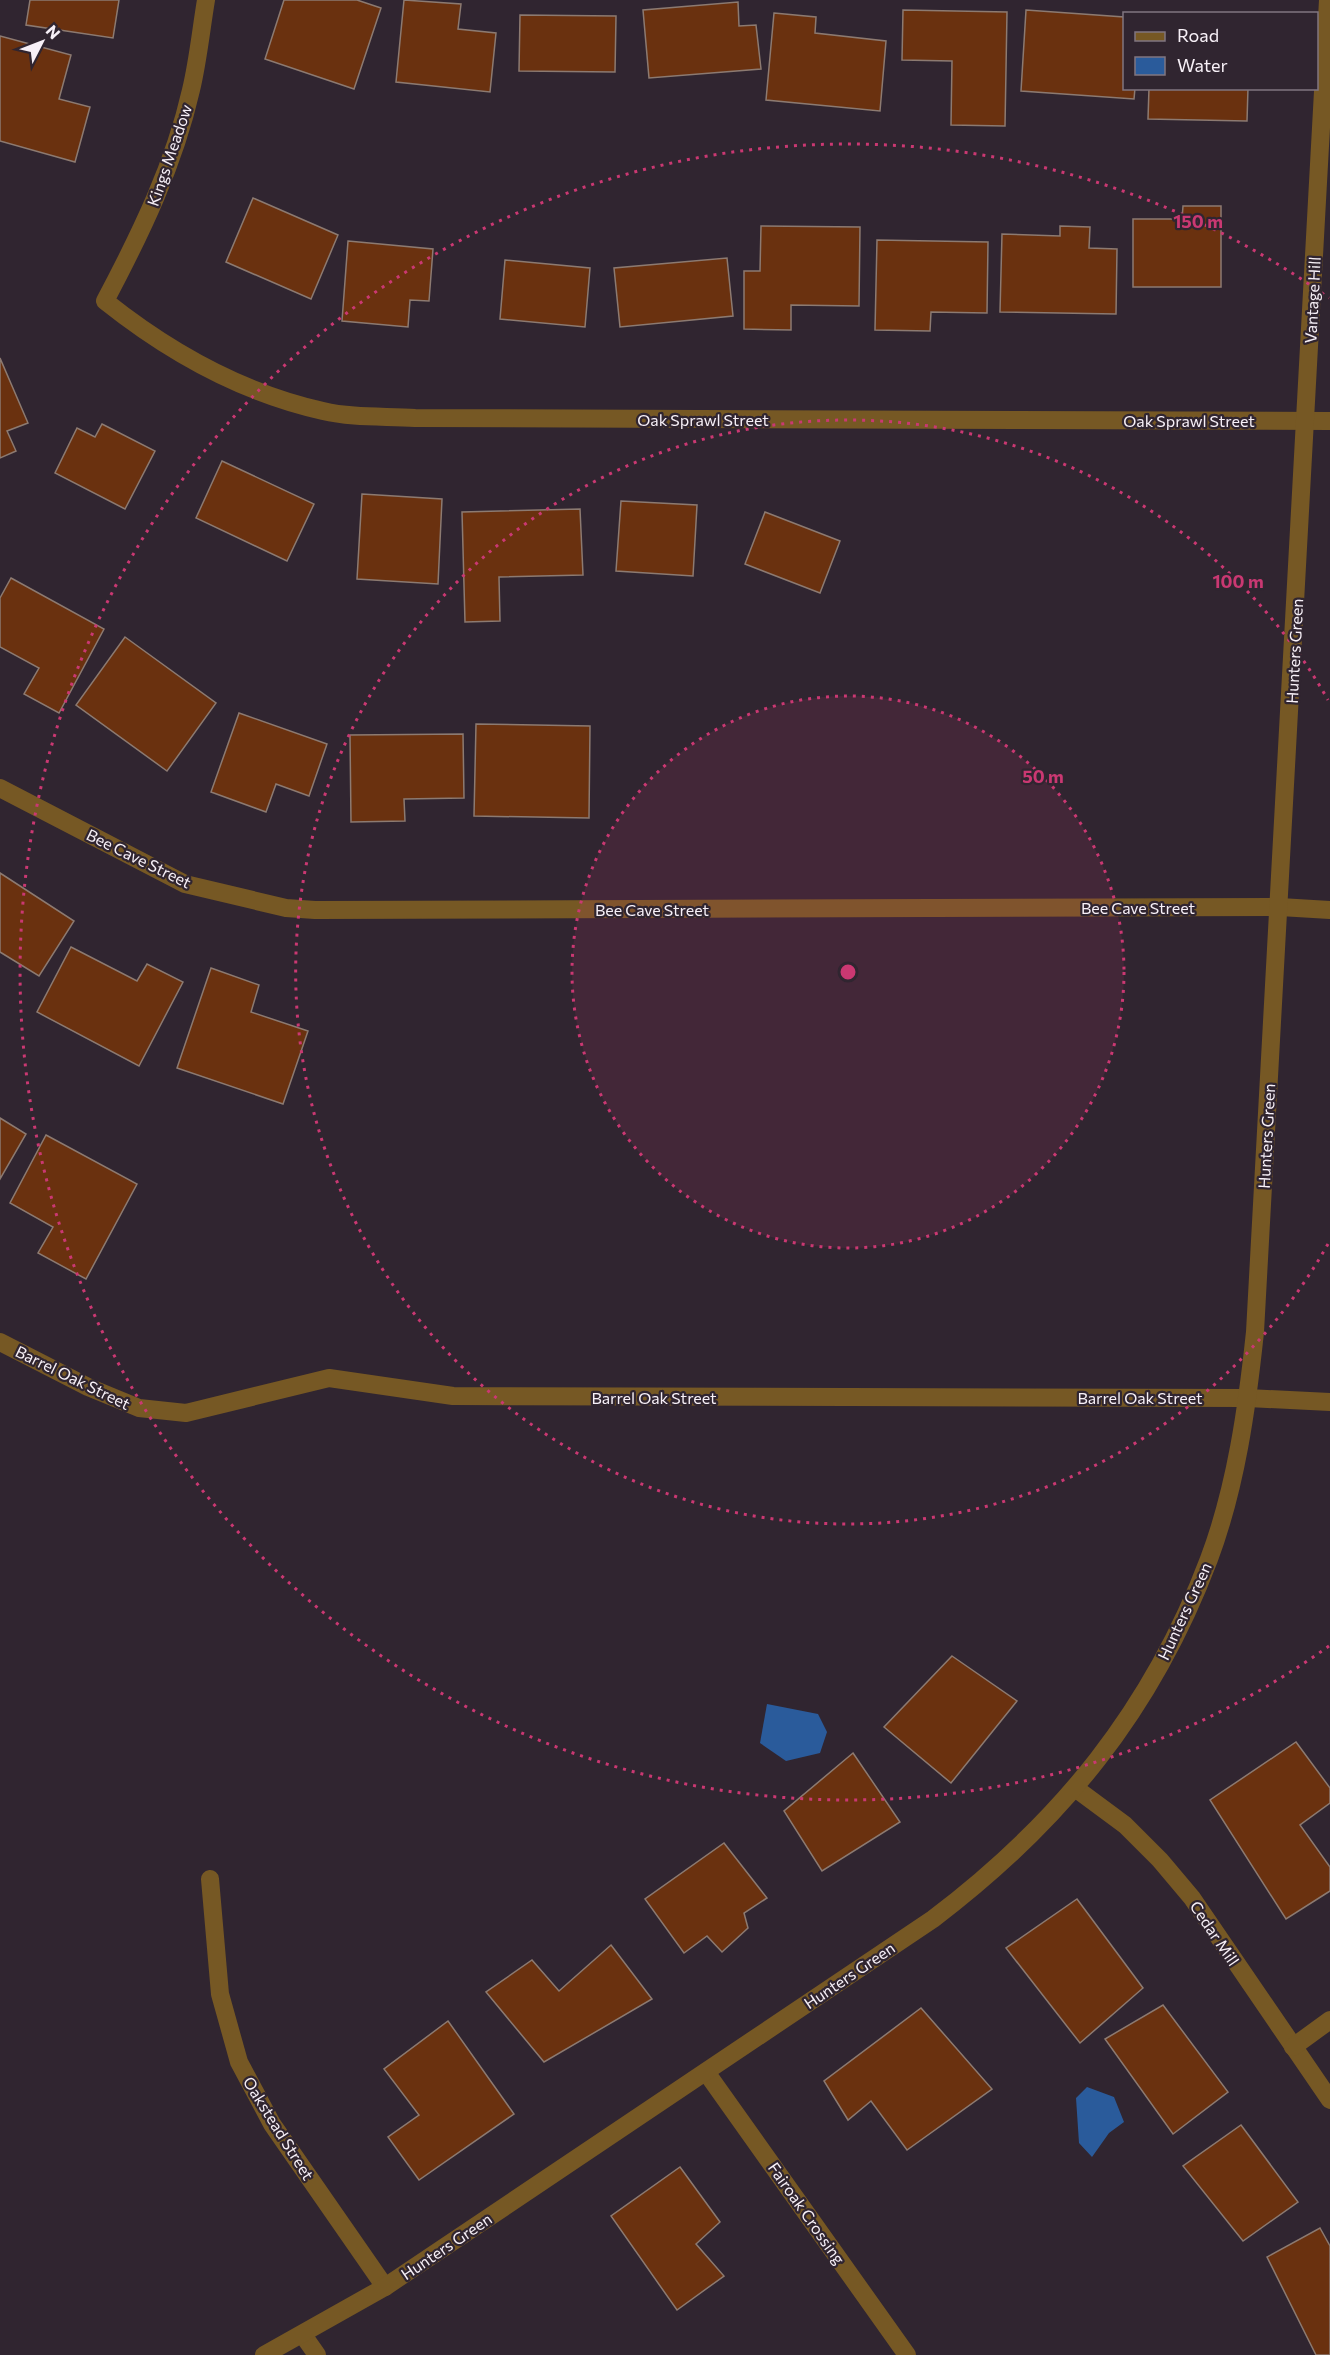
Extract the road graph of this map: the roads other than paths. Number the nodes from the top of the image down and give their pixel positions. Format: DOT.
graph roads {
  1 [pos="206,0"];
  2 [pos="1328,0"];
  3 [pos="105,300"];
  4 [pos="1306,421"];
  5 [pos="1330,421"];
  6 [pos="0,788"];
  7 [pos="1280,907"];
  8 [pos="1330,910"];
  9 [pos="0,1342"];
  10 [pos="1248,1398"];
  11 [pos="1330,1402"];
  12 [pos="1075,1788"];
  13 [pos="210,1879"];
  14 [pos="1330,2020"];
  15 [pos="1293,2047"];
  16 [pos="706,2072"];
  17 [pos="1330,2100"];
  18 [pos="385,2287"];
  19 [pos="303,2334"];
  20 [pos="264,2355"];
  21 [pos="317,2355"];
  22 [pos="908,2355"];
  1 -- 3 [label="street, Kings Meadow"];
  2 -- 4 [label="street, Vantage Hill"];
  3 -- 4 [label="street, Oak Sprawl Street"];
  4 -- 5 [label="street, Oak Sprawl Street"];
  4 -- 7 [label="street, Hunters Green"];
  6 -- 7 [label="street, Bee Cave Street"];
  7 -- 8 [label="street, Bee Cave Street"];
  7 -- 10 [label="street, Hunters Green"];
  9 -- 10 [label="street, Barrel Oak Street"];
  10 -- 11 [label="street, Barrel Oak Street"];
  10 -- 12 [label="street, Hunters Green"];
  12 -- 15 [label="street, Cedar Mill"];
  12 -- 16 [label="street, Hunters Green"];
  13 -- 18 [label="street, Oakstead Street"];
  14 -- 15 [label="street"];
  15 -- 17 [label="street, Cedar Mill"];
  16 -- 18 [label="street, Hunters Green"];
  16 -- 22 [label="street, Fairoak Crossing"];
  18 -- 19 [label="street, Hunters Green"];
  19 -- 20 [label="street, Hunters Green"];
  19 -- 21 [label="street"];
}
